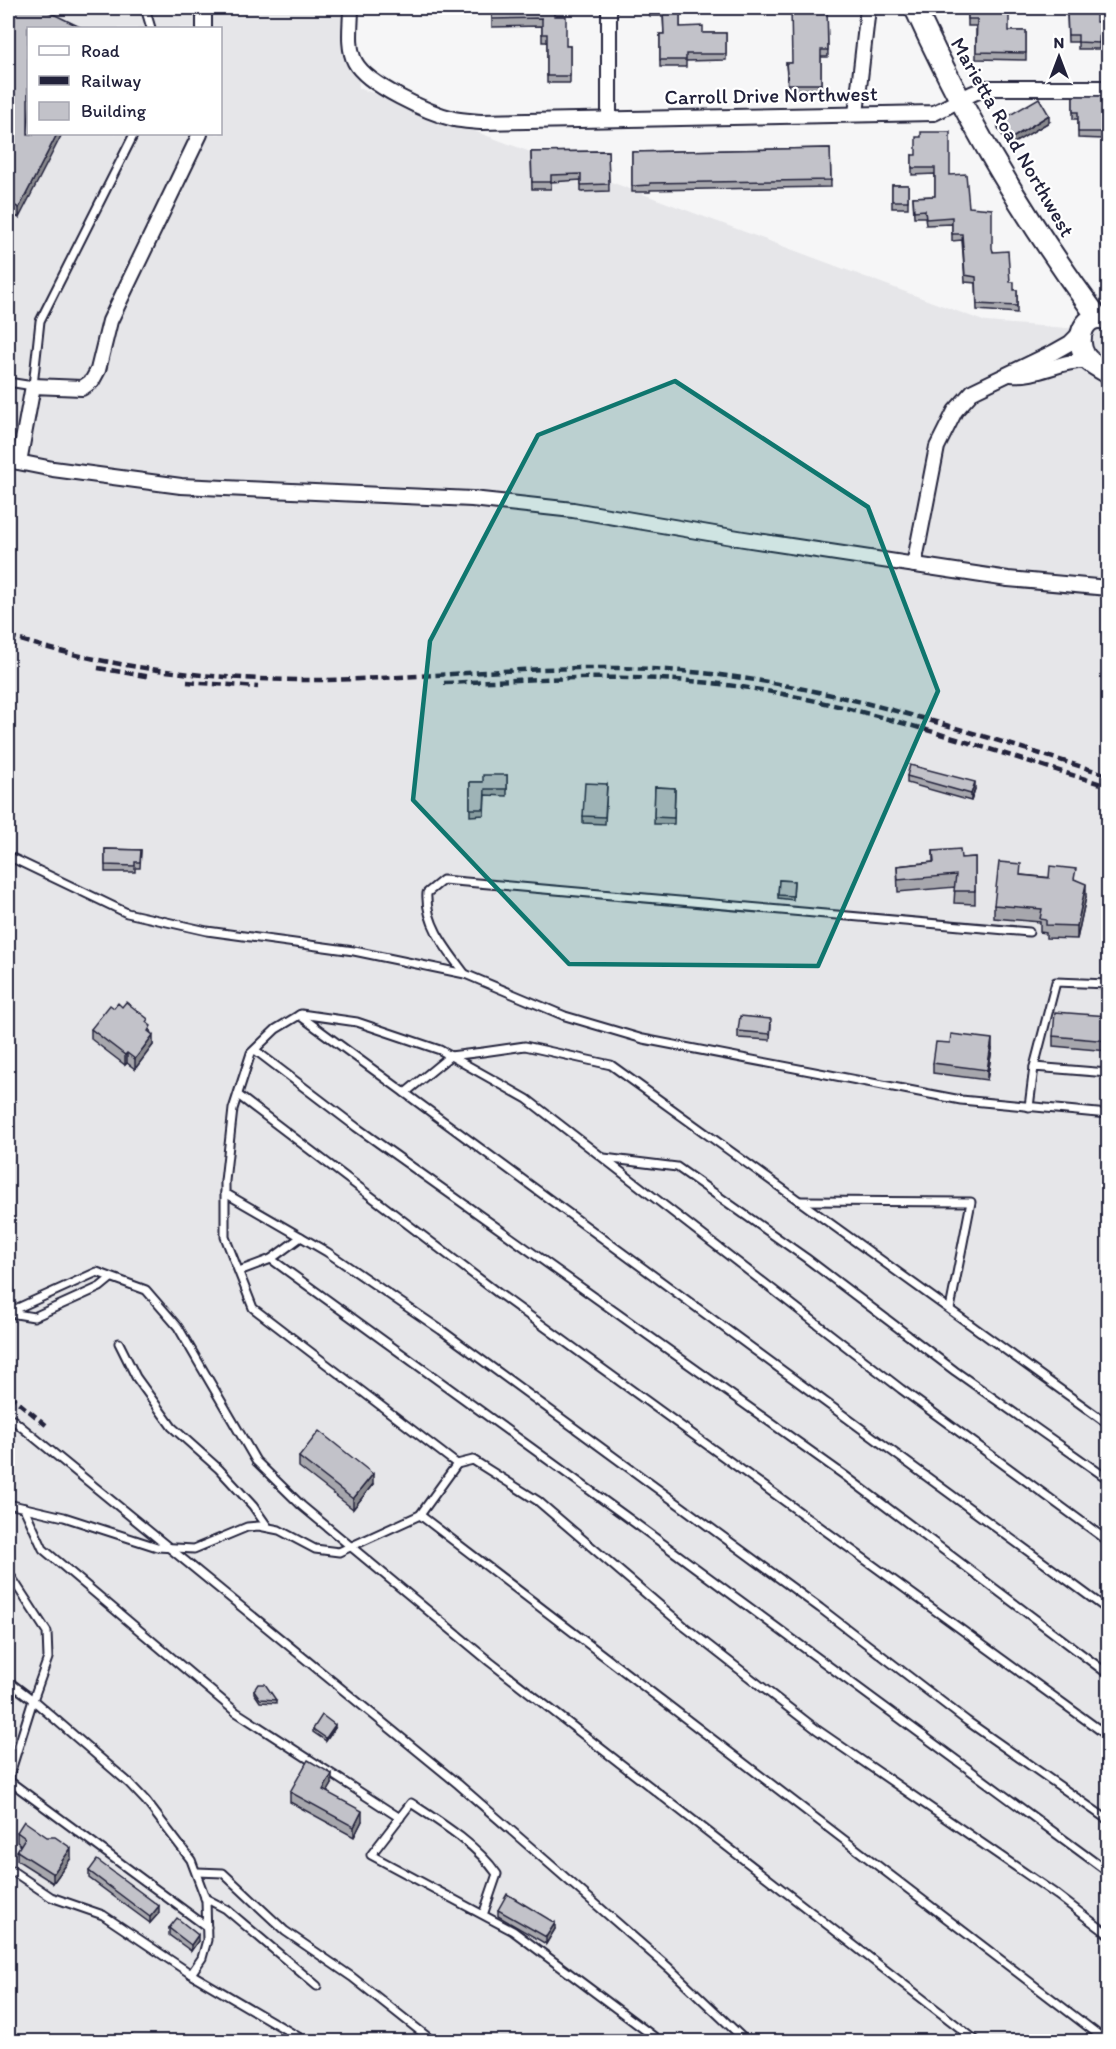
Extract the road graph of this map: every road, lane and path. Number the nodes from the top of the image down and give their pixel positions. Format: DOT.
graph roads {
  1 [pos="145,8"];
  2 [pos="204,8"];
  3 [pos="351,8"];
  4 [pos="609,8"];
  5 [pos="868,8"];
  6 [pos="915,8"];
  7 [pos="151,27"];
  8 [pos="204,27"];
  9 [pos="1108,88"];
  10 [pos="961,101"];
  11 [pos="856,114"];
  12 [pos="609,119"];
  13 [pos="133,135"];
  14 [pos="200,135"];
  15 [pos="1098,321"];
  16 [pos="1101,366"];
  17 [pos="1011,374"];
  18 [pos="8,382"];
  19 [pos="33,386"];
  20 [pos="13,461"];
  21 [pos="914,565"];
  22 [pos="1108,588"];
  23 [pos="8,856"];
  24 [pos="1029,932"];
  25 [pos="465,974"];
  26 [pos="1108,984"];
  27 [pos="299,1015"];
  28 [pos="255,1050"];
  29 [pos="450,1056"];
  30 [pos="1034,1067"];
  31 [pos="1108,1073"];
  32 [pos="405,1093"];
  33 [pos="238,1095"];
  34 [pos="1029,1107"];
  35 [pos="1108,1114"];
  36 [pos="603,1158"];
  37 [pos="225,1194"];
  38 [pos="801,1201"];
  39 [pos="301,1237"];
  40 [pos="271,1259"];
  41 [pos="239,1271"];
  42 [pos="111,1278"];
  43 [pos="950,1309"];
  44 [pos="8,1312"];
  45 [pos="119,1343"];
  46 [pos="13,1420"];
  47 [pos="1108,1424"];
  48 [pos="457,1464"];
  49 [pos="1108,1479"];
  50 [pos="8,1504"];
  51 [pos="24,1508"];
  52 [pos="420,1515"];
  53 [pos="267,1526"];
  54 [pos="1108,1541"];
  55 [pos="352,1547"];
  56 [pos="166,1548"];
  57 [pos="8,1572"];
  58 [pos="1108,1610"];
  59 [pos="1108,1674"];
  60 [pos="8,1681"];
  61 [pos="33,1700"];
  62 [pos="1108,1736"];
  63 [pos="8,1780"];
  64 [pos="400,1818"];
  65 [pos="1108,1820"];
  66 [pos="8,1868"];
  67 [pos="197,1872"];
  68 [pos="1108,1872"];
  69 [pos="205,1898"];
  70 [pos="483,1916"];
  71 [pos="207,1927"];
  72 [pos="1108,1934"];
  73 [pos="191,1974"];
  74 [pos="317,1986"];
  75 [pos="307,2042"];
  76 [pos="434,2042"];
  77 [pos="661,2042"];
  78 [pos="747,2042"];
  79 [pos="978,2042"];
  80 [pos="1108,2042"];
  1 -- 7 [label="lane"];
  2 -- 8 [label="street"];
  3 -- 12 [label="street, Carroll Drive Northwest"];
  4 -- 12 [label="street"];
  5 -- 11 [label="street"];
  6 -- 10 [label="main road, Marietta Road Northwest"];
  9 -- 10 [label="street, Carroll Drive Northwest"];
  10 -- 11 [label="street, Carroll Drive Northwest"];
  10 -- 15 [label="main road, Marietta Road Northwest"];
  11 -- 12 [label="street, Carroll Drive Northwest"];
  13 -- 19 [label="lane"];
  14 -- 19 [label="street"];
  15 -- 16 [label="main road"];
  15 -- 17 [label="street"];
  16 -- 17 [label="street"];
  17 -- 21 [label="street"];
  18 -- 19 [label="lane"];
  19 -- 20 [label="street"];
  20 -- 21 [label="street"];
  21 -- 22 [label="street"];
  23 -- 25 [label="lane"];
  24 -- 25 [label="lane"];
  25 -- 34 [label="lane"];
  26 -- 30 [label="lane"];
  27 -- 28 [label="lane"];
  27 -- 29 [label="lane"];
  27 -- 32 [label="lane"];
  28 -- 33 [label="lane"];
  28 -- 59 [label="lane"];
  29 -- 32 [label="lane"];
  29 -- 36 [label="lane"];
  29 -- 38 [label="lane"];
  30 -- 31 [label="lane"];
  30 -- 34 [label="lane"];
  32 -- 58 [label="lane"];
  33 -- 37 [label="lane"];
  33 -- 62 [label="lane"];
  34 -- 35 [label="lane"];
  36 -- 49 [label="lane"];
  36 -- 54 [label="lane"];
  37 -- 39 [label="lane"];
  37 -- 41 [label="lane"];
  38 -- 43 [label="lane"];
  38 -- 43 [label="lane"];
  39 -- 40 [label="lane"];
  39 -- 65 [label="lane"];
  40 -- 41 [label="lane"];
  40 -- 68 [label="lane"];
  41 -- 48 [label="lane"];
  42 -- 44 [label="lane"];
  42 -- 44 [label="lane"];
  42 -- 55 [label="lane"];
  43 -- 47 [label="lane"];
  45 -- 53 [label="lane"];
  46 -- 56 [label="lane"];
  48 -- 52 [label="lane"];
  48 -- 72 [label="lane"];
  50 -- 51 [label="lane"];
  51 -- 56 [label="lane"];
  51 -- 64 [label="lane"];
  52 -- 55 [label="lane"];
  52 -- 80 [label="lane"];
  53 -- 55 [label="lane"];
  53 -- 56 [label="lane"];
  55 -- 79 [label="lane"];
  56 -- 78 [label="lane"];
  57 -- 61 [label="lane"];
  60 -- 61 [label="lane"];
  61 -- 63 [label="lane"];
  61 -- 67 [label="lane"];
  63 -- 71 [label="lane"];
  64 -- 70 [label="lane"];
  64 -- 70 [label="lane"];
  66 -- 73 [label="lane"];
  67 -- 69 [label="lane"];
  67 -- 76 [label="lane"];
  69 -- 71 [label="lane"];
  69 -- 74 [label="lane"];
  70 -- 77 [label="lane"];
  71 -- 73 [label="lane"];
  73 -- 75 [label="lane"];
}
